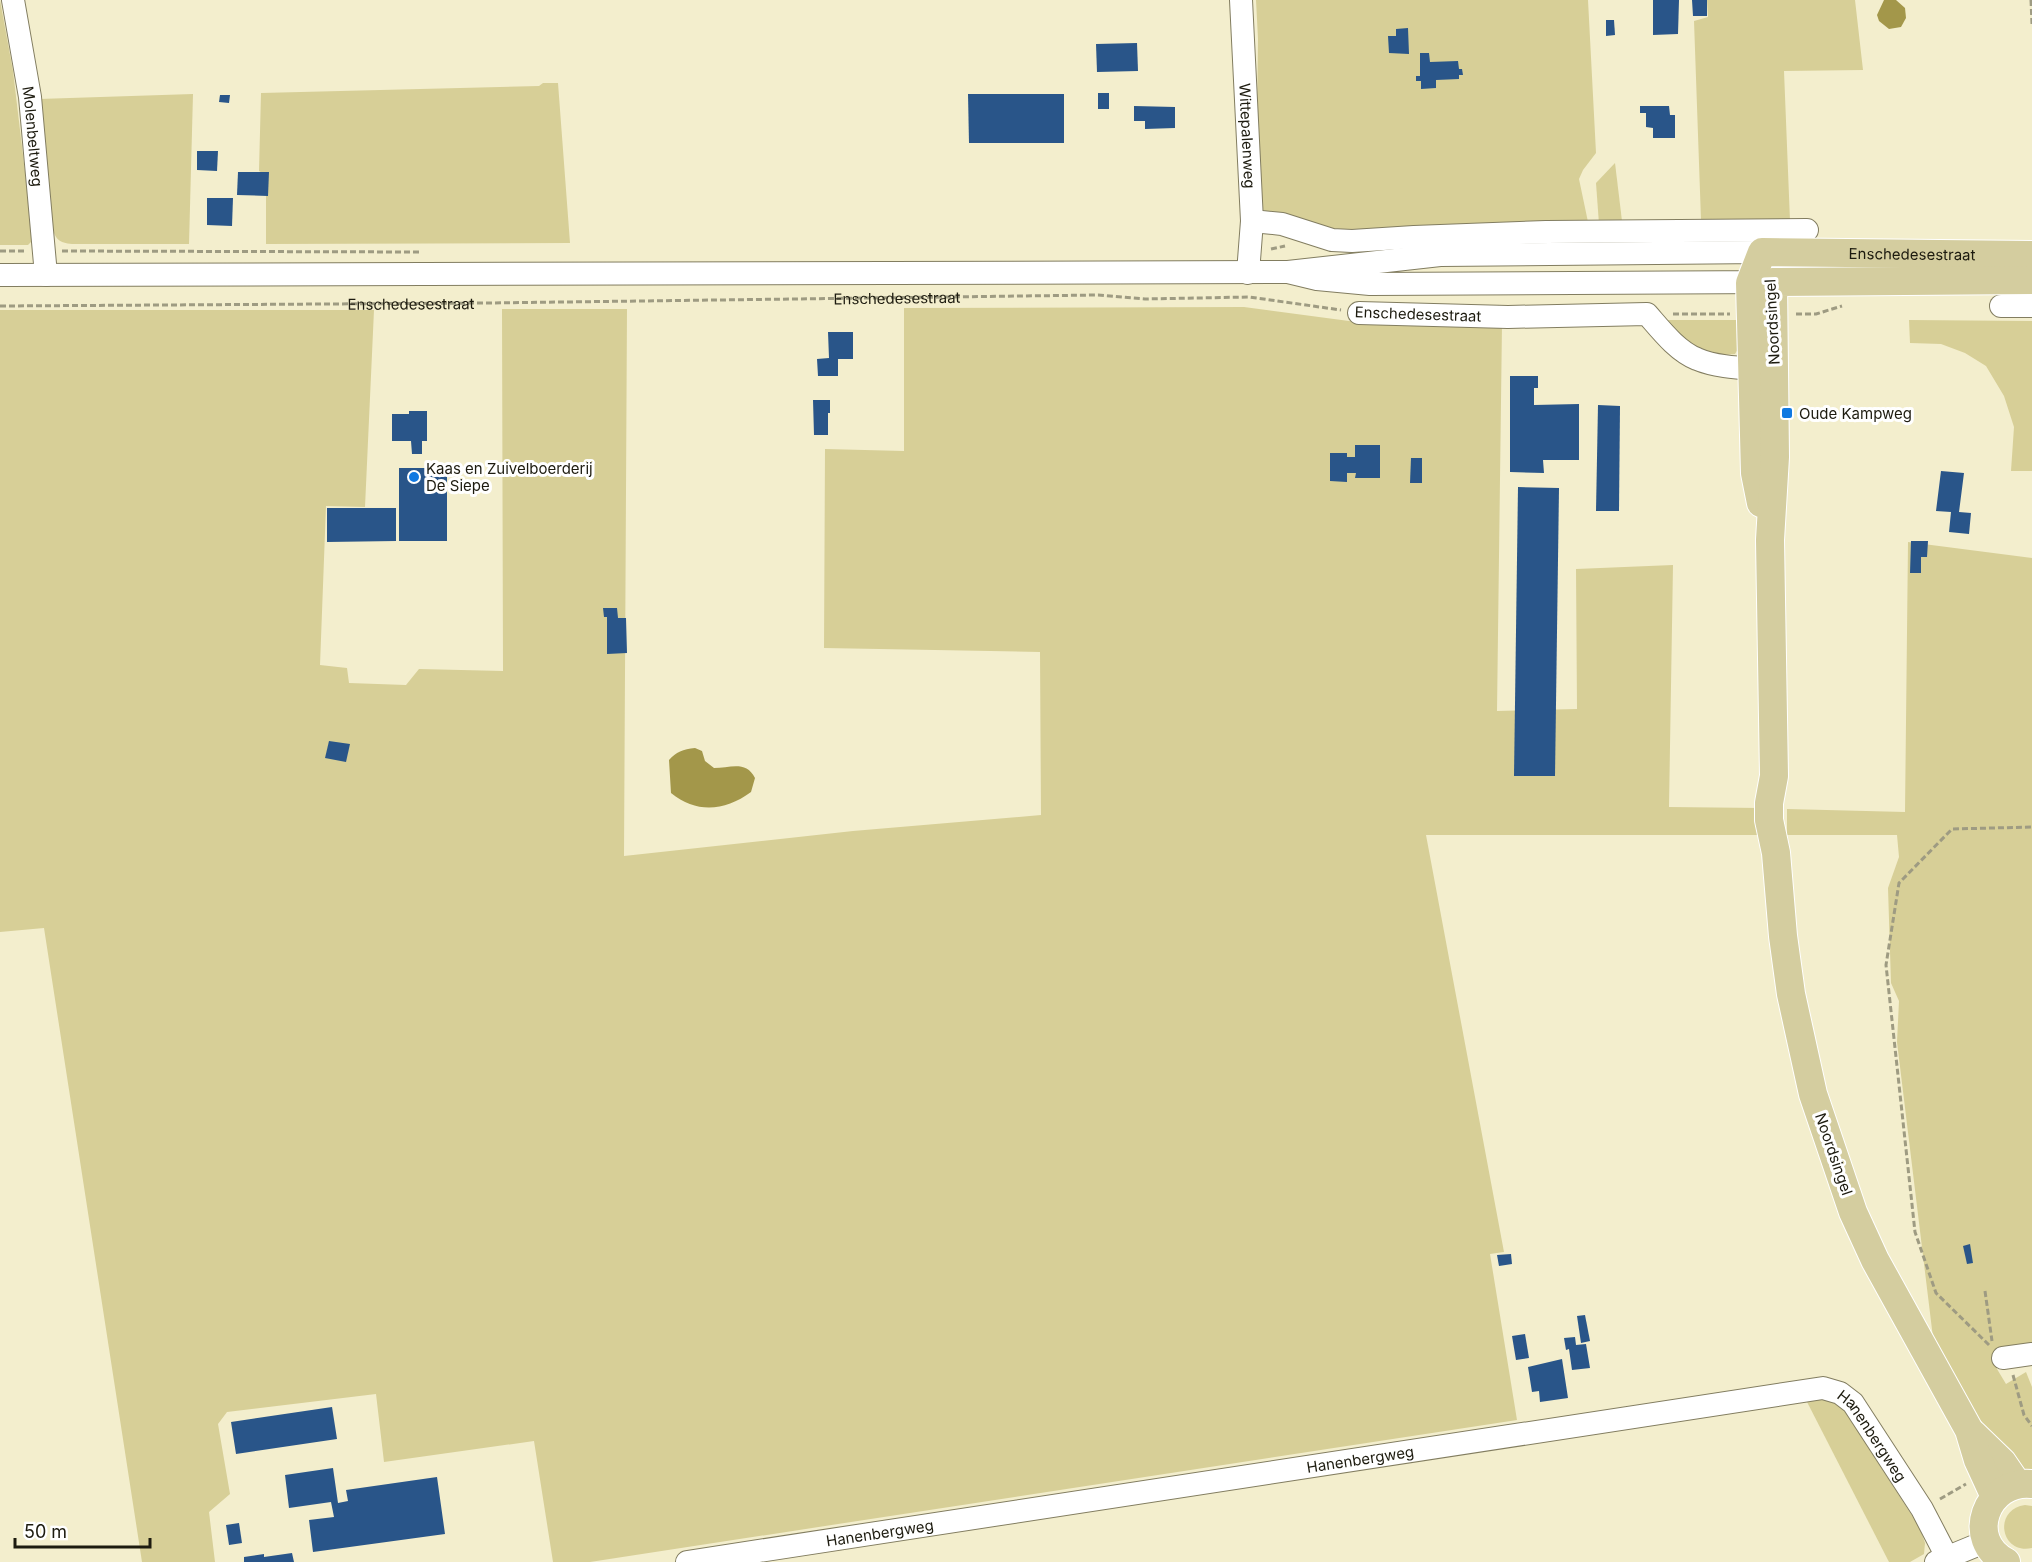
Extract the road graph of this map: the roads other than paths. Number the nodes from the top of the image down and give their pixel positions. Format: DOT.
graph roads {
  1 [pos="12,0"];
  2 [pos="1241,0"];
  3 [pos="1252,221"];
  4 [pos="1807,230"];
  5 [pos="1762,252"];
  6 [pos="2032,255"];
  7 [pos="1288,272"];
  8 [pos="1248,273"];
  9 [pos="0,275"];
  10 [pos="46,275"];
  11 [pos="2032,280"];
  12 [pos="1761,282"];
  13 [pos="2001,306"];
  14 [pos="2032,306"];
  15 [pos="1359,313"];
  16 [pos="1764,369"];
  17 [pos="2032,1354"];
  18 [pos="2003,1358"];
  19 [pos="2015,1488"];
  20 [pos="1987,1541"];
  21 [pos="1941,1559"];
  22 [pos="687,1562"];
  23 [pos="2006,1562"];
  1 -- 10 [label="street, Molenbeltweg"];
  2 -- 3 [label="street, Wittepalenweg"];
  3 -- 4 [label="street"];
  3 -- 8 [label="street, Wittepalenweg"];
  5 -- 6 [label="main road, Enschedesestraat"];
  5 -- 7 [label="street, Enschedesestraat"];
  5 -- 12 [label="main road, Noordsingel"];
  7 -- 8 [label="street, Enschedesestraat"];
  7 -- 12 [label="street, Enschedesestraat"];
  8 -- 10 [label="street, Enschedesestraat"];
  9 -- 10 [label="street, Enschedesestraat"];
  11 -- 12 [label="main road, Enschedesestraat"];
  12 -- 16 [label="main road, Noordsingel"];
  13 -- 14 [label="street"];
  15 -- 16 [label="street, Enschedesestraat"];
  16 -- 19 [label="main road, Noordsingel"];
  17 -- 18 [label="street"];
  19 -- 20 [label="main road"];
  20 -- 21 [label="street"];
  20 -- 23 [label="main road"];
  21 -- 22 [label="street, Hanenbergweg"];
}
